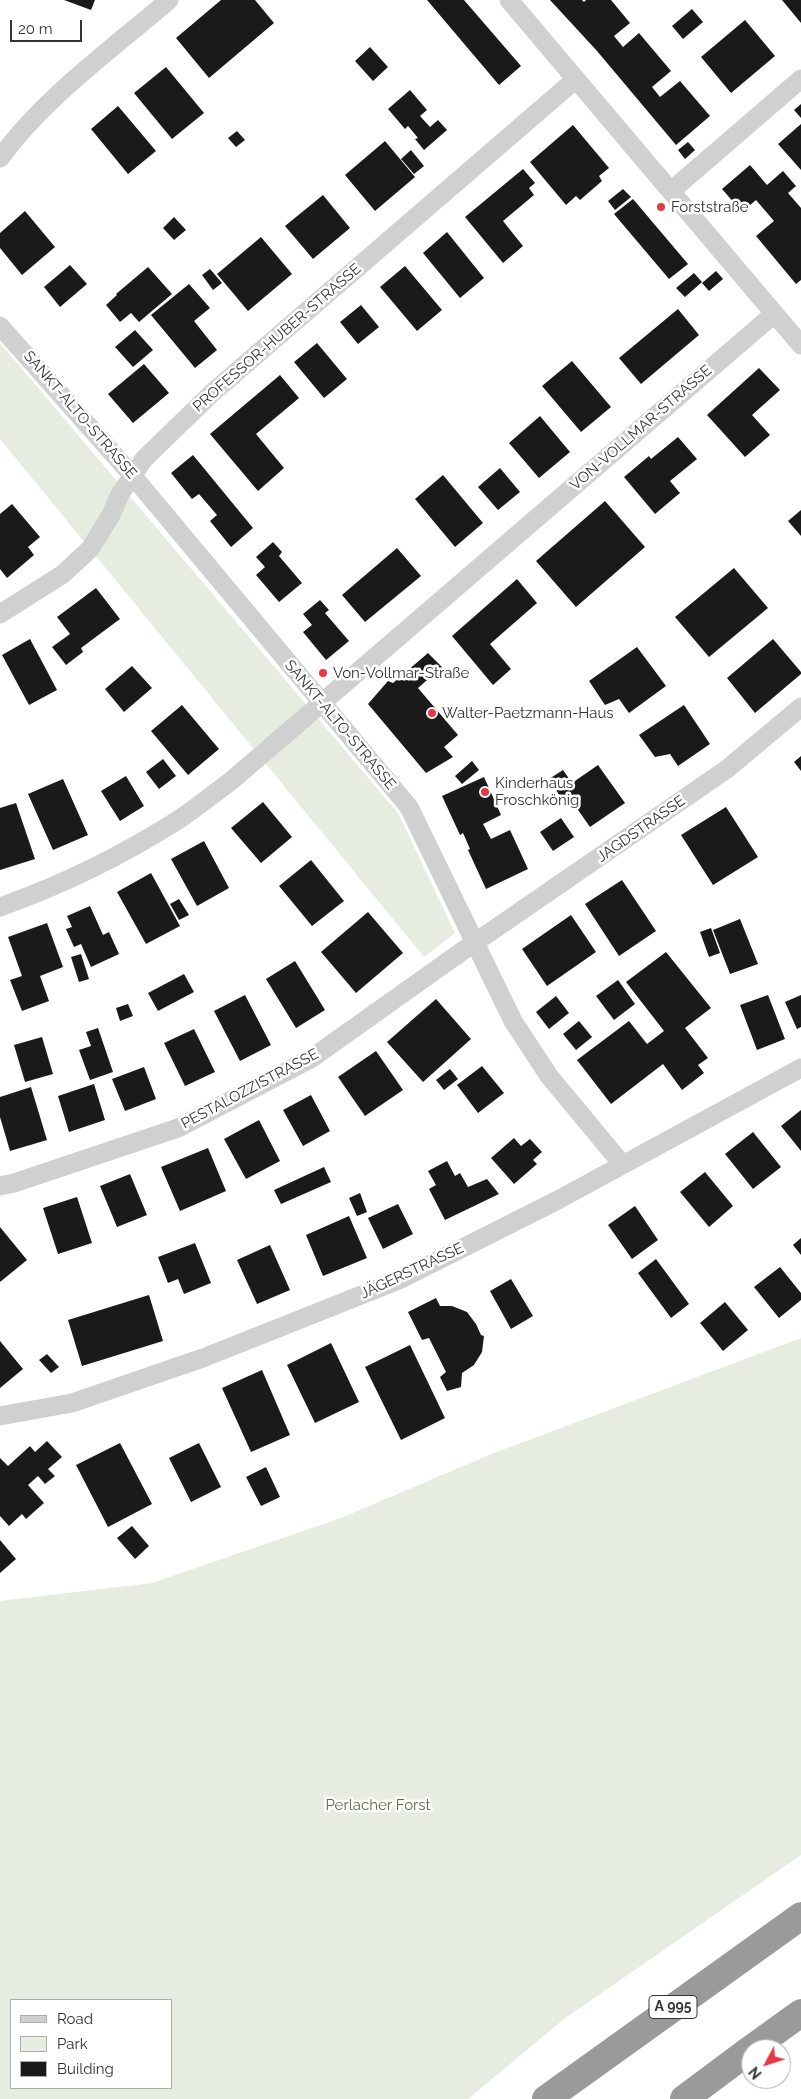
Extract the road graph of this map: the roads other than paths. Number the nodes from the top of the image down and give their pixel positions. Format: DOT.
graph roads {
  1 [pos="169,0"];
  2 [pos="509,0"];
  3 [pos="576,79"];
  4 [pos="801,80"];
  5 [pos="0,158"];
  6 [pos="670,191"];
  7 [pos="774,314"];
  8 [pos="0,326"];
  9 [pos="801,345"];
  10 [pos="132,475"];
  11 [pos="0,614"];
  12 [pos="322,703"];
  13 [pos="801,707"];
  14 [pos="0,907"];
  15 [pos="476,942"];
  16 [pos="801,1068"];
  17 [pos="622,1164"];
  18 [pos="0,1186"];
  19 [pos="0,1416"];
  20 [pos="801,1916"];
  21 [pos="801,2013"];
  22 [pos="765,2039"];
  23 [pos="741,2056"];
  24 [pos="546,2099"];
  25 [pos="684,2099"];
  1 -- 5 [label="street"];
  2 -- 3 [label="street"];
  3 -- 6 [label="street"];
  3 -- 10 [label="street, PROFESSOR-HUBER-STRASSE"];
  4 -- 6 [label="street"];
  6 -- 7 [label="street"];
  7 -- 9 [label="street"];
  7 -- 12 [label="street, VON-VOLLMAR-STRASSE"];
  8 -- 10 [label="street, SANKT-ALTO-STRASSE"];
  10 -- 11 [label="street, PROFESSOR-HUBER-STRASSE"];
  10 -- 12 [label="street, SANKT-ALTO-STRASSE"];
  12 -- 14 [label="street, VON-VOLLMAR-STRASSE"];
  12 -- 15 [label="street, SANKT-ALTO-STRASSE"];
  13 -- 15 [label="street, JAGDSTRASSE"];
  15 -- 17 [label="street, SANKT-ALTO-STRASSE"];
  15 -- 18 [label="street, PESTALOZZISTRASSE"];
  16 -- 17 [label="street, JÄGERSTRASSE"];
  17 -- 19 [label="street, JÄGERSTRASSE"];
  20 -- 24 [label="highway, A 995"];
  21 -- 22 [label="highway"];
  23 -- 25 [label="highway"];
}
